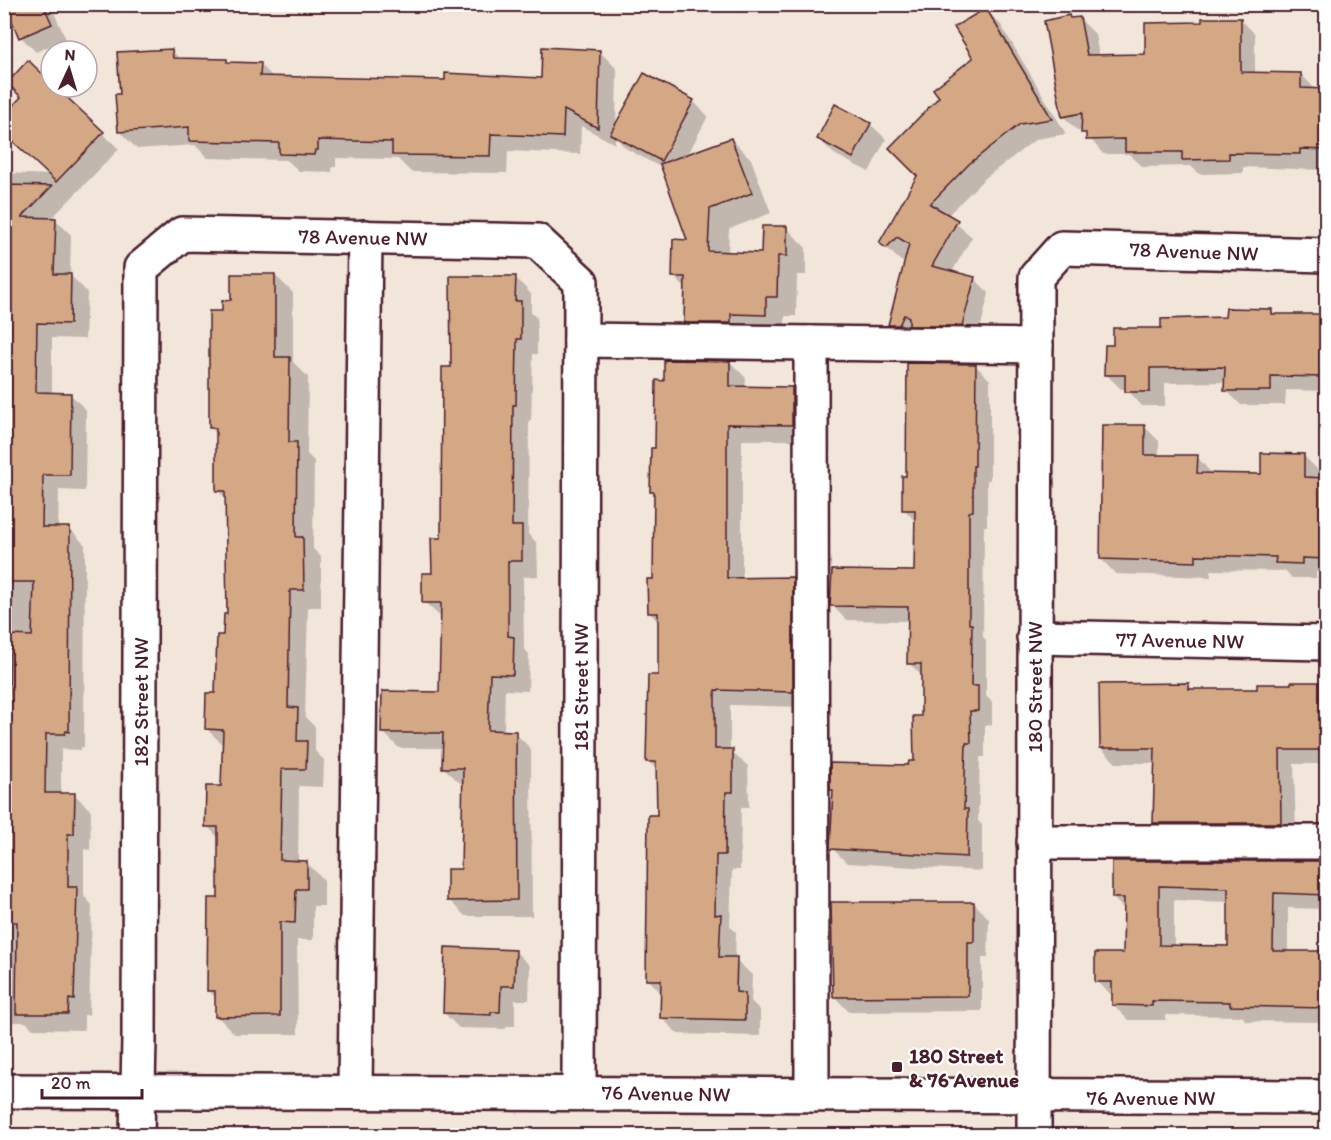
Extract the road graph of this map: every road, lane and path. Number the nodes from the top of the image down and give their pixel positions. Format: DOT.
graph roads {
  1 [pos="365,237"];
  2 [pos="1062,248"];
  3 [pos="1326,255"];
  4 [pos="141,268"];
  5 [pos="581,282"];
  6 [pos="580,340"];
  7 [pos="811,343"];
  8 [pos="1036,346"];
  9 [pos="1034,637"];
  10 [pos="1326,643"];
  11 [pos="1034,842"];
  12 [pos="1326,842"];
  13 [pos="137,1090"];
  14 [pos="4,1091"];
  15 [pos="355,1091"];
  16 [pos="579,1093"];
  17 [pos="812,1095"];
  18 [pos="1326,1097"];
  19 [pos="1034,1098"];
  20 [pos="137,1136"];
  21 [pos="1034,1136"];
  1 -- 4 [label="street, 78 Avenue NW"];
  1 -- 5 [label="street, 78 Avenue NW"];
  1 -- 15 [label="street"];
  2 -- 3 [label="street, 78 Avenue NW"];
  2 -- 8 [label="street, 180 Street NW"];
  4 -- 13 [label="street, 182 Street NW"];
  5 -- 6 [label="street, 181 Street NW"];
  6 -- 7 [label="street"];
  6 -- 16 [label="street, 181 Street NW"];
  7 -- 8 [label="street"];
  7 -- 17 [label="street"];
  8 -- 9 [label="street, 180 Street NW"];
  9 -- 10 [label="street, 77 Avenue NW"];
  9 -- 11 [label="street, 180 Street NW"];
  11 -- 12 [label="street"];
  11 -- 19 [label="street, 180 Street NW"];
  13 -- 14 [label="street, 76 Avenue NW"];
  13 -- 15 [label="street, 76 Avenue NW"];
  13 -- 20 [label="street, 182 Street NW"];
  15 -- 16 [label="street, 76 Avenue NW"];
  16 -- 17 [label="street, 76 Avenue NW"];
  17 -- 19 [label="street, 76 Avenue NW"];
  18 -- 19 [label="street, 76 Avenue NW"];
  19 -- 21 [label="street, 180 Street NW"];
}
